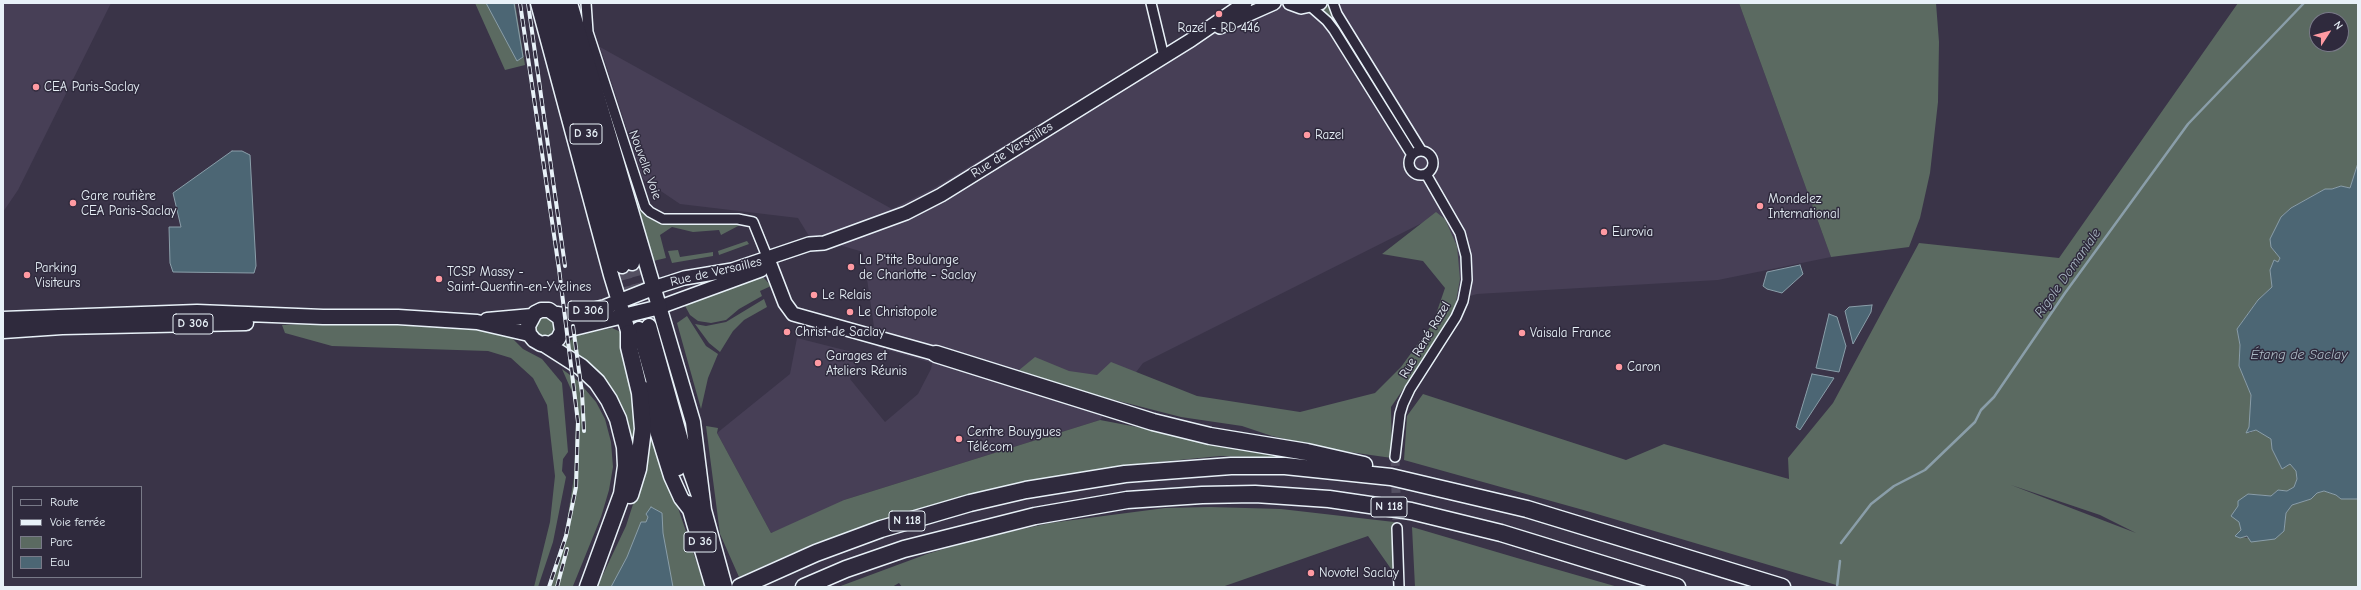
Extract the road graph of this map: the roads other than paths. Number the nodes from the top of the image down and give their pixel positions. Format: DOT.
graph roads {
  1 [pos="538,3"];
  2 [pos="547,3"];
  3 [pos="559,3"];
  4 [pos="570,3"];
  5 [pos="586,3"];
  6 [pos="1151,3"];
  7 [pos="1245,3"];
  8 [pos="1274,3"];
  9 [pos="1290,3"];
  10 [pos="1333,3"];
  11 [pos="1315,5"];
  12 [pos="1191,40"];
  13 [pos="1164,57"];
  14 [pos="1421,150"];
  15 [pos="1412,155"];
  16 [pos="1426,174"];
  17 [pos="769,263"];
  18 [pos="653,288"];
  19 [pos="619,300"];
  20 [pos="660,307"];
  21 [pos="557,314"];
  22 [pos="532,316"];
  23 [pos="625,316"];
  24 [pos="323,317"];
  25 [pos="3,319"];
  26 [pos="477,322"];
  27 [pos="639,330"];
  28 [pos="3,331"];
  29 [pos="562,331"];
  30 [pos="529,334"];
  31 [pos="545,344"];
  32 [pos="933,353"];
  33 [pos="1395,456"];
  34 [pos="1404,481"];
  35 [pos="697,510"];
  36 [pos="1397,528"];
  37 [pos="714,570"];
  38 [pos="588,587"];
  39 [pos="592,587"];
  40 [pos="714,587"];
  41 [pos="725,587"];
  42 [pos="740,587"];
  43 [pos="804,587"];
  44 [pos="1399,587"];
  45 [pos="1677,587"];
  46 [pos="1782,587"];
  1 -- 19 [label="main road, D 36"];
  2 -- 3 [label="main road, D 36"];
  4 -- 18 [label="main road, D 36"];
  5 -- 17 [label="street, Nouvelle Voie"];
  6 -- 13 [label="street"];
  7 -- 12 [label="main road, Rue de Versailles"];
  8 -- 12 [label="main road, Rue de Versailles"];
  9 -- 11 [label="main road"];
  10 -- 14 [label="street"];
  11 -- 15 [label="street"];
  12 -- 13 [label="main road, Rue de Versailles"];
  13 -- 17 [label="main road, Rue de Versailles"];
  14 -- 15 [label="street"];
  14 -- 16 [label="street"];
  15 -- 16 [label="street"];
  16 -- 33 [label="street, Rue René Razel"];
  17 -- 18 [label="main road, Rue de Versailles"];
  17 -- 20 [label="main road, Rue de Versailles"];
  17 -- 32 [label="main road"];
  18 -- 19 [label="main road, D 306"];
  18 -- 20 [label="main road, D 36"];
  19 -- 21 [label="main road, D 306"];
  19 -- 23 [label="main road, D 36"];
  20 -- 23 [label="main road, D 306"];
  20 -- 35 [label="main road, D 36"];
  21 -- 22 [label="main road"];
  21 -- 29 [label="main road"];
  22 -- 26 [label="main road, D 306"];
  22 -- 30 [label="main road"];
  23 -- 27 [label="main road, D 36"];
  23 -- 29 [label="main road"];
  24 -- 25 [label="main road, D 306"];
  24 -- 26 [label="main road, D 306"];
  24 -- 28 [label="main road, D 306"];
  26 -- 30 [label="main road, D 306"];
  27 -- 35 [label="main road, D 36"];
  27 -- 35 [label="main road, D 36"];
  27 -- 39 [label="highway"];
  29 -- 31 [label="main road"];
  30 -- 31 [label="main road"];
  31 -- 38 [label="highway"];
  32 -- 34 [label="highway"];
  34 -- 42 [label="highway, N 118"];
  34 -- 46 [label="highway, N 118"];
  35 -- 37 [label="main road, D 36"];
  36 -- 44 [label="street"];
  37 -- 40 [label="main road, D 36"];
  37 -- 41 [label="main road, D 36"];
  43 -- 45 [label="highway, N 118"];
}
